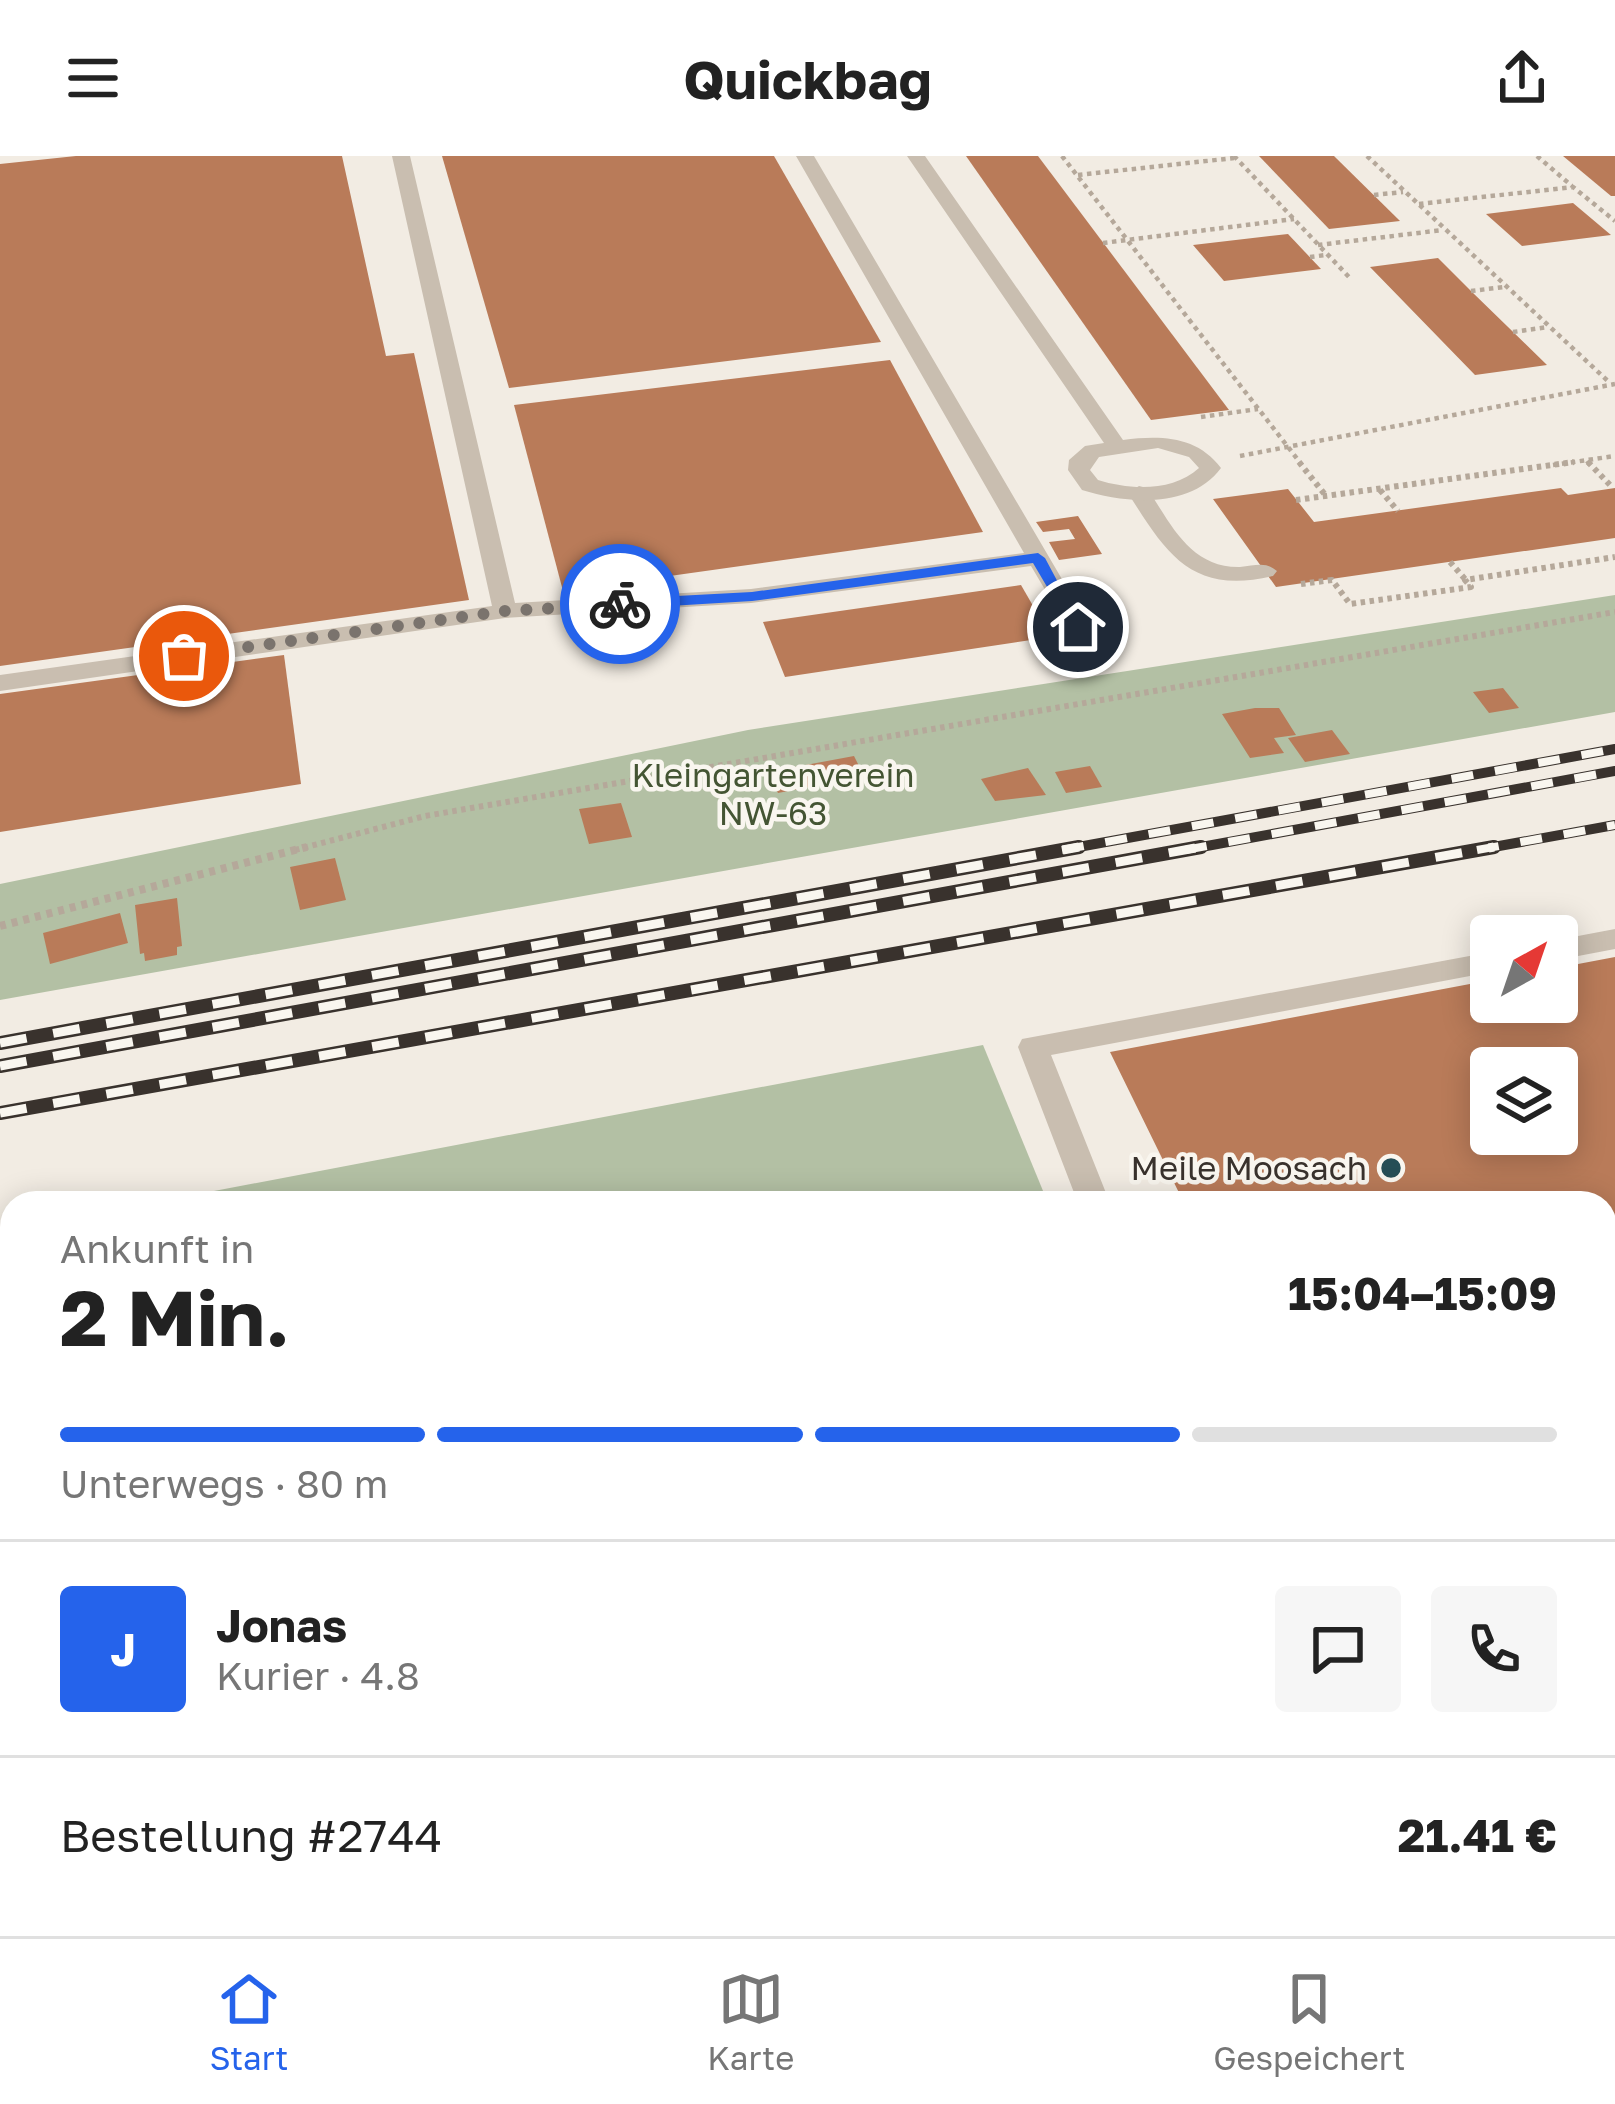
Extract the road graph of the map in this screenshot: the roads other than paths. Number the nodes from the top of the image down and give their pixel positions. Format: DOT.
graph roads {
  1 [pos="401,156"];
  2 [pos="805,156"];
  3 [pos="916,156"];
  4 [pos="1118,447"];
  5 [pos="1139,494"];
  6 [pos="1038,558"];
  7 [pos="1265,571"];
  8 [pos="505,611"];
  9 [pos="1078,627"];
  10 [pos="0,682"];
  11 [pos="1615,939"];
  12 [pos="1578,946"];
  13 [pos="1470,966"];
  14 [pos="1089,1191"];
  1 -- 8 [label="street"];
  2 -- 6 [label="street"];
  3 -- 4 [label="street"];
  4 -- 5 [label="street"];
  4 -- 5 [label="street"];
  5 -- 7 [label="street"];
  6 -- 8 [label="street"];
  6 -- 9 [label="street"];
  8 -- 10 [label="street"];
  11 -- 12 [label="street"];
  13 -- 14 [label="street"];
}
